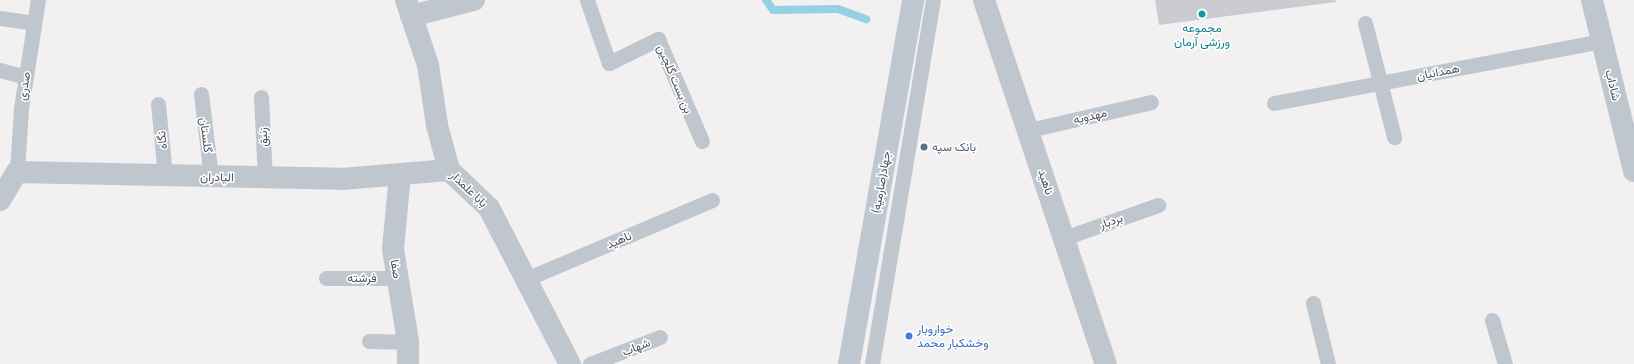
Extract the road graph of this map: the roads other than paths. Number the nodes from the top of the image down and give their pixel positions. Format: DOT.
graph roads {
  1 [pos="38,0"];
  2 [pos="474,0"];
  3 [pos="587,0"];
  4 [pos="913,0"];
  5 [pos="933,0"];
  6 [pos="984,0"];
  7 [pos="1592,0"];
  8 [pos="408,8"];
  9 [pos="0,18"];
  10 [pos="34,23"];
  11 [pos="1365,23"];
  12 [pos="1602,41"];
  13 [pos="0,70"];
  14 [pos="26,77"];
  15 [pos="1380,83"];
  16 [pos="201,94"];
  17 [pos="261,97"];
  18 [pos="1151,102"];
  19 [pos="1274,103"];
  20 [pos="158,104"];
  21 [pos="1029,130"];
  22 [pos="1394,137"];
  23 [pos="702,141"];
  24 [pos="1633,168"];
  25 [pos="449,170"];
  26 [pos="17,172"];
  27 [pos="400,174"];
  28 [pos="166,176"];
  29 [pos="211,177"];
  30 [pos="265,178"];
  31 [pos="0,200"];
  32 [pos="712,200"];
  33 [pos="1158,205"];
  34 [pos="1064,238"];
  35 [pos="326,278"];
  36 [pos="398,278"];
  37 [pos="526,279"];
  38 [pos="1313,303"];
  39 [pos="1492,320"];
  40 [pos="660,338"];
  41 [pos="369,341"];
  42 [pos="408,342"];
  43 [pos="408,364"];
  44 [pos="570,364"];
  45 [pos="590,364"];
  46 [pos="849,364"];
  47 [pos="872,364"];
  48 [pos="1106,364"];
  49 [pos="1328,364"];
  50 [pos="1505,364"];
  1 -- 10 [label="lane, صدری"];
  2 -- 8 [label="street"];
  3 -- 23 [label="lane, بن بست گلچین"];
  4 -- 46 [label="main road, جهاد(صارمیه)"];
  5 -- 47 [label="lane, جهاد(صارمیه)"];
  6 -- 21 [label="street, ناهید"];
  7 -- 12 [label="street, شاداب"];
  8 -- 25 [label="street, بابا علمدار"];
  9 -- 10 [label="lane"];
  10 -- 14 [label="lane, صدری"];
  11 -- 15 [label="lane"];
  12 -- 15 [label="lane, همدانیان"];
  12 -- 24 [label="street, شاداب"];
  13 -- 14 [label="lane"];
  14 -- 26 [label="lane, صدری"];
  15 -- 19 [label="lane, همدانیان"];
  15 -- 22 [label="lane"];
  16 -- 29 [label="lane, گلستان"];
  17 -- 30 [label="lane, زنبق"];
  18 -- 21 [label="lane, مهدویه"];
  20 -- 28 [label="lane, نگاه"];
  21 -- 34 [label="street, ناهید"];
  25 -- 27 [label="street, الیادران"];
  25 -- 37 [label="street, بابا علمدار"];
  26 -- 28 [label="street, الیادران"];
  26 -- 31 [label="street"];
  27 -- 30 [label="street, الیادران"];
  27 -- 36 [label="street, صفا"];
  28 -- 29 [label="street, الیادران"];
  29 -- 30 [label="street, الیادران"];
  32 -- 37 [label="lane, ناهید"];
  33 -- 34 [label="lane, بردبار"];
  34 -- 48 [label="street, ناهید"];
  35 -- 36 [label="lane, فرشته"];
  36 -- 42 [label="street, صفا"];
  37 -- 44 [label="street, بابا علمدار"];
  38 -- 49 [label="lane"];
  39 -- 50 [label="lane"];
  40 -- 45 [label="lane, شهاب"];
  41 -- 42 [label="lane"];
  42 -- 43 [label="street, صفا"];
}
